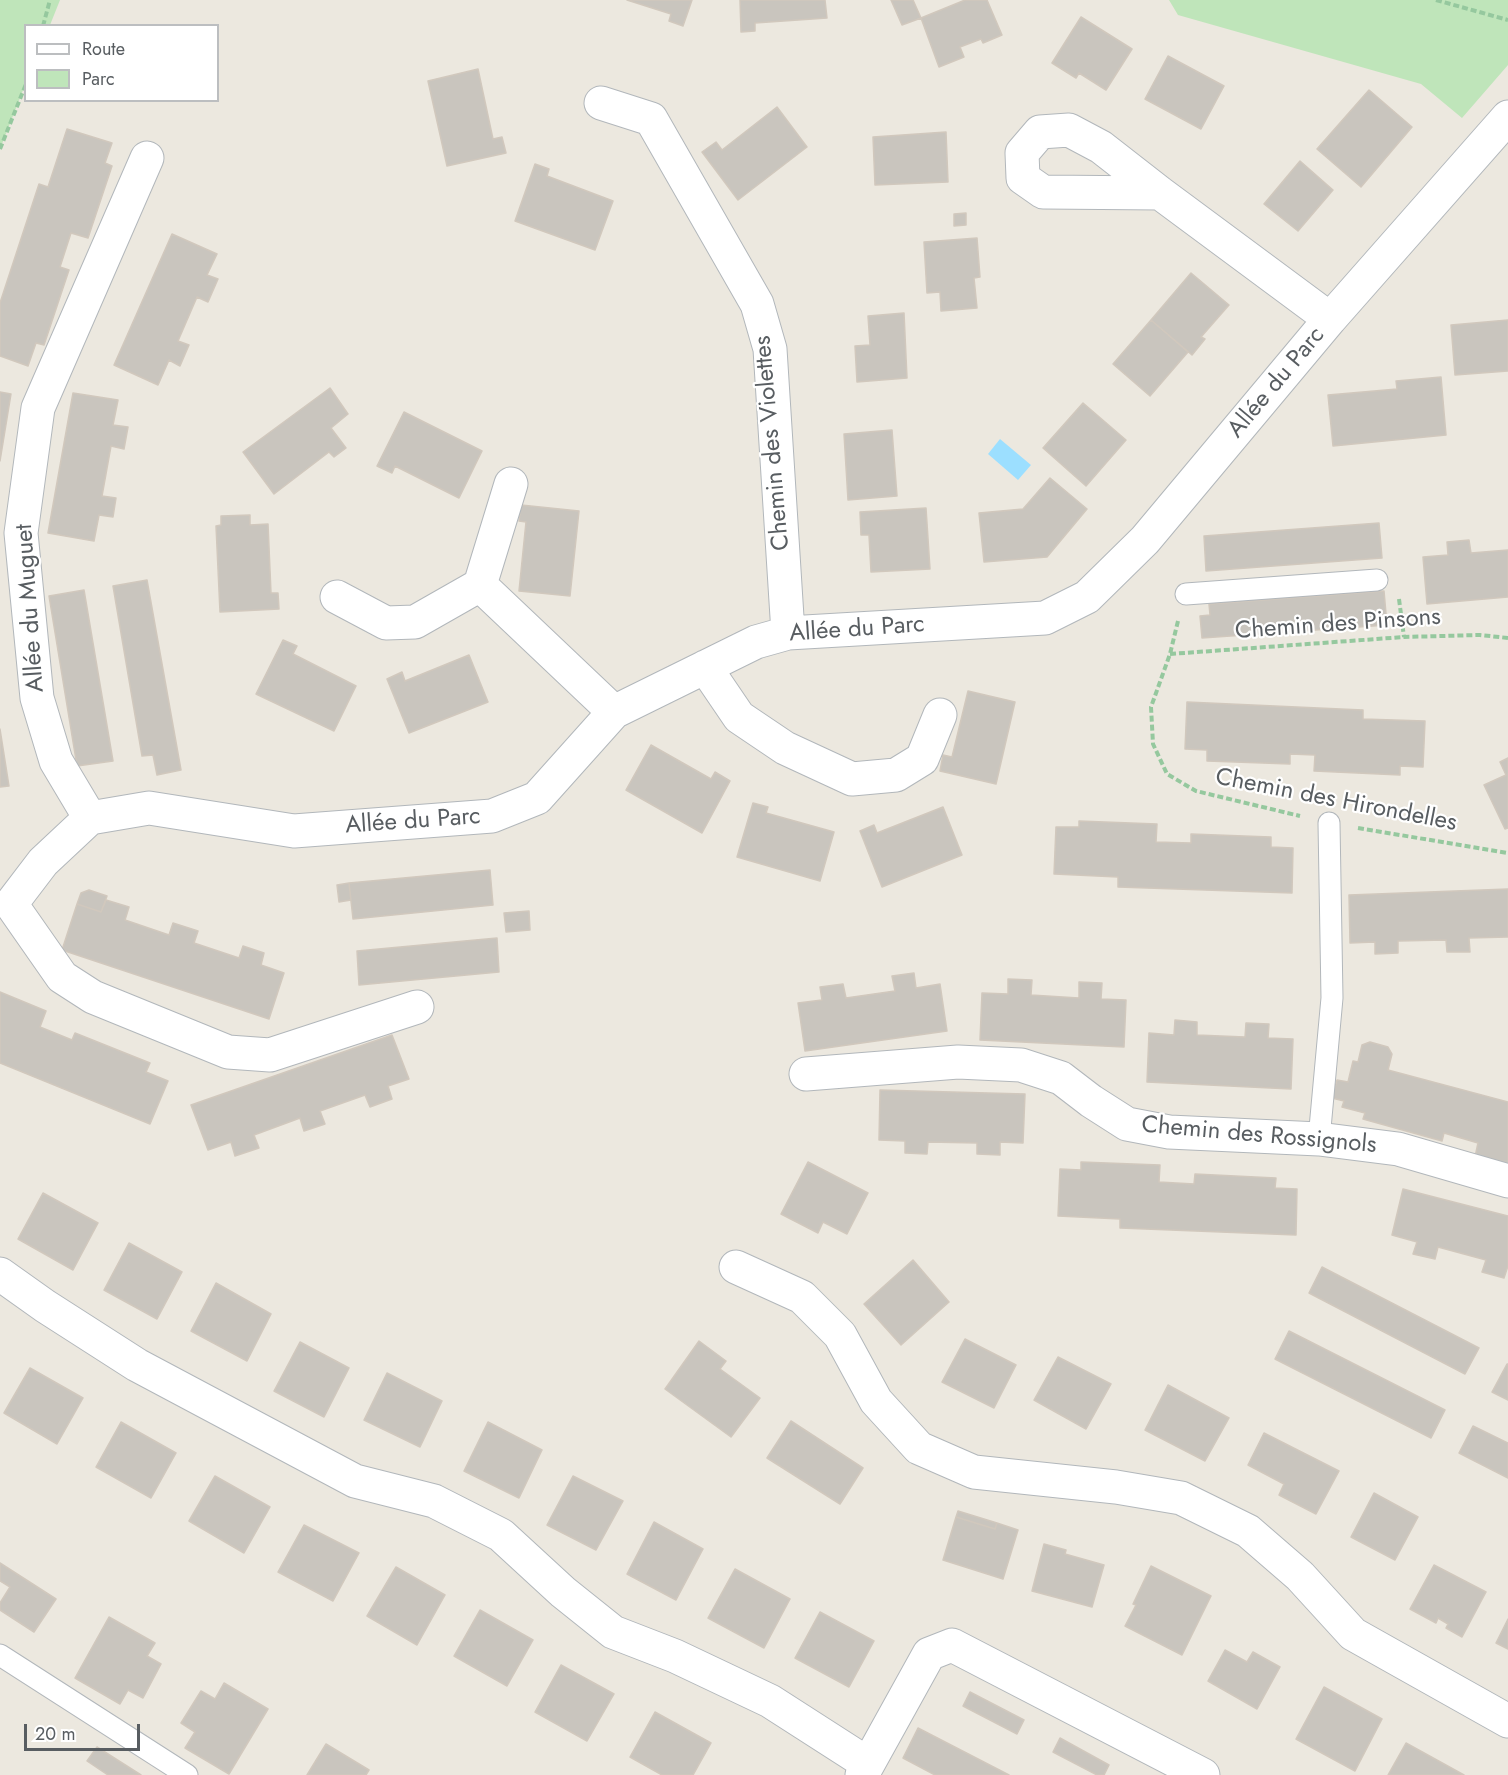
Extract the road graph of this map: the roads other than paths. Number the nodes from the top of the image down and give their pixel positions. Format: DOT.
graph roads {
  1 [pos="601,103"];
  2 [pos="1508,117"];
  3 [pos="147,158"];
  4 [pos="1160,193"];
  5 [pos="1330,319"];
  6 [pos="511,484"];
  7 [pos="1377,580"];
  8 [pos="480,585"];
  9 [pos="1186,594"];
  10 [pos="337,597"];
  11 [pos="788,633"];
  12 [pos="705,667"];
  13 [pos="614,712"];
  14 [pos="940,715"];
  15 [pos="90,818"];
  16 [pos="1329,823"];
  17 [pos="417,1007"];
  18 [pos="806,1074"];
  19 [pos="1319,1139"];
  20 [pos="1508,1181"];
  21 [pos="736,1267"];
  22 [pos="0,1274"];
  23 [pos="0,1655"];
  24 [pos="1508,1721"];
  25 [pos="865,1770"];
  26 [pos="187,1775"];
  27 [pos="1203,1775"];
  1 -- 11 [label="street, Chemin des Violettes"];
  2 -- 5 [label="street, Allée du Parc"];
  3 -- 15 [label="street, Allée du Muguet"];
  4 -- 5 [label="street"];
  5 -- 11 [label="street, Allée du Parc"];
  6 -- 8 [label="street"];
  7 -- 9 [label="lane"];
  8 -- 10 [label="street"];
  8 -- 13 [label="street"];
  11 -- 12 [label="street, Allée du Parc"];
  12 -- 13 [label="street, Allée du Parc"];
  12 -- 14 [label="street"];
  13 -- 15 [label="street, Allée du Parc"];
  15 -- 17 [label="street"];
  16 -- 19 [label="lane"];
  18 -- 19 [label="street, Chemin des Rossignols"];
  19 -- 20 [label="street, Chemin des Rossignols"];
  21 -- 24 [label="street"];
  22 -- 25 [label="street"];
  23 -- 26 [label="lane"];
  25 -- 27 [label="street"];
}
